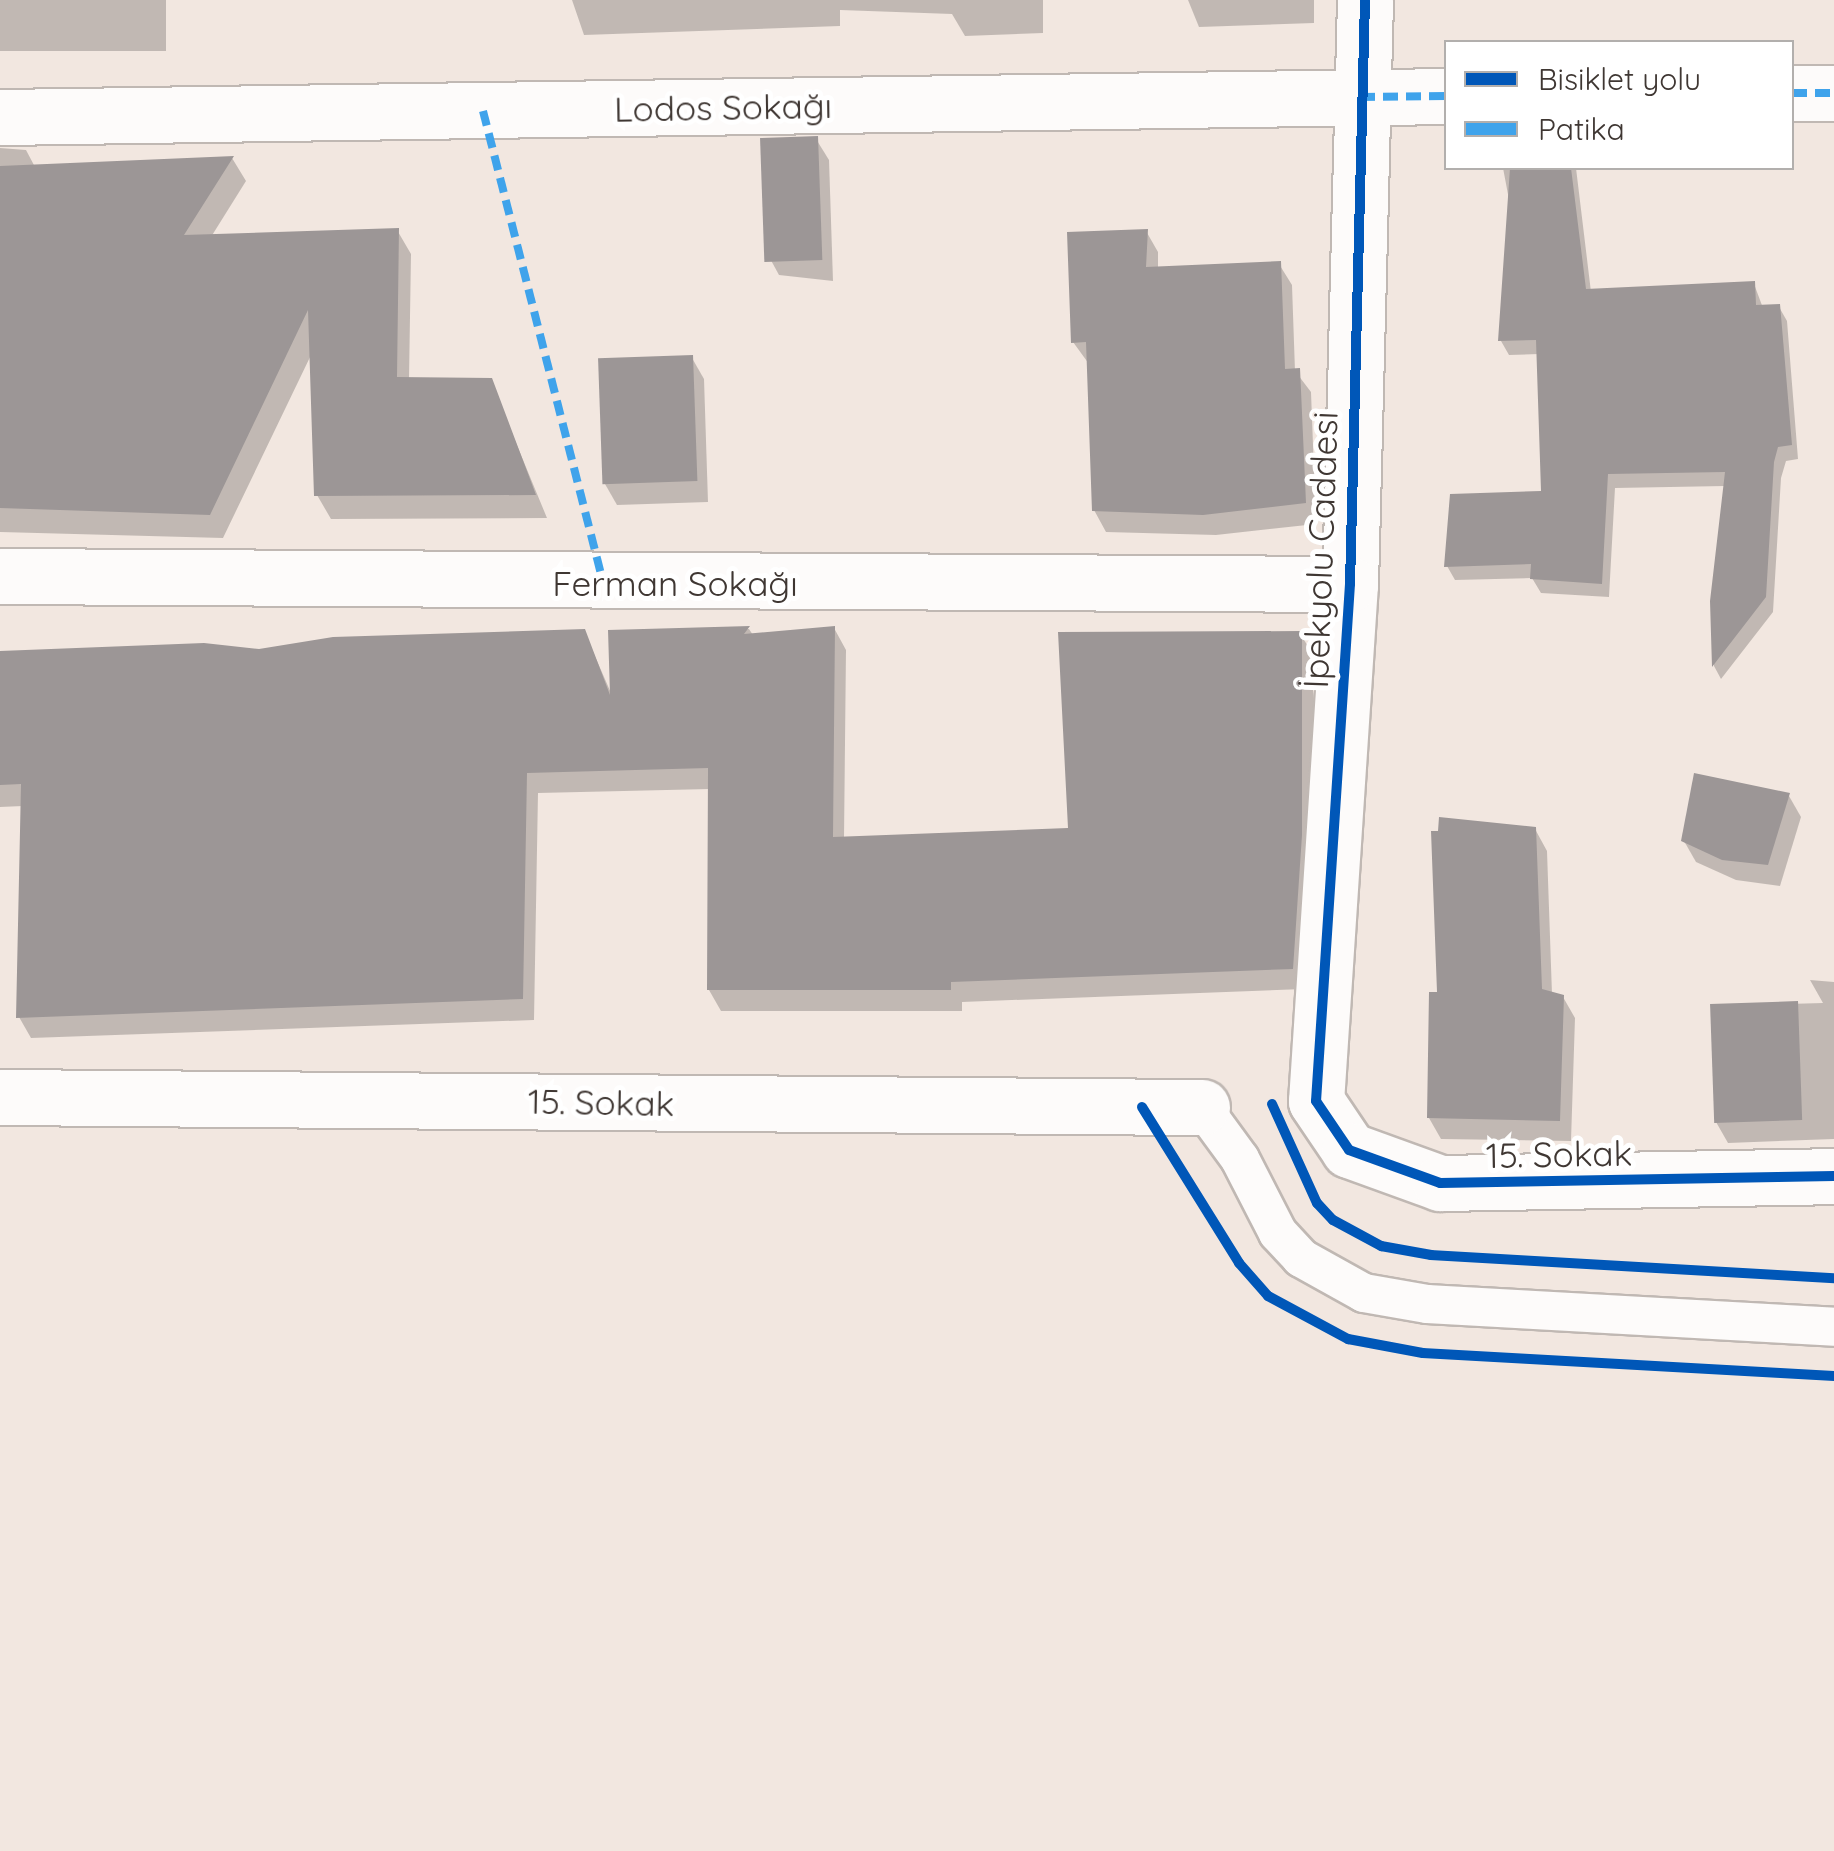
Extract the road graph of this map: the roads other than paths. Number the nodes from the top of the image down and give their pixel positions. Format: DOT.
graph roads {
  1 [pos="1365,0"];
  2 [pos="1834,92"];
  3 [pos="1794,93"];
  4 [pos="1444,96"];
  5 [pos="1360,97"];
  6 [pos="0,117"];
  7 [pos="0,576"];
  8 [pos="1350,584"];
  9 [pos="0,1097"];
  10 [pos="1316,1101"];
  11 [pos="1202,1107"];
  12 [pos="1834,1174"];
  13 [pos="1834,1327"];
  1 -- 5 [label="street, İpekyolu Caddesi"];
  2 -- 3 [label="street"];
  4 -- 5 [label="street, Lodos Sokağı"];
  5 -- 6 [label="street, Lodos Sokağı"];
  5 -- 8 [label="street, İpekyolu Caddesi"];
  7 -- 8 [label="street, Ferman Sokağı"];
  8 -- 10 [label="street, İpekyolu Caddesi"];
  9 -- 11 [label="street, 15. Sokak"];
  10 -- 12 [label="street, 15. Sokak"];
  11 -- 13 [label="lane"];
}
